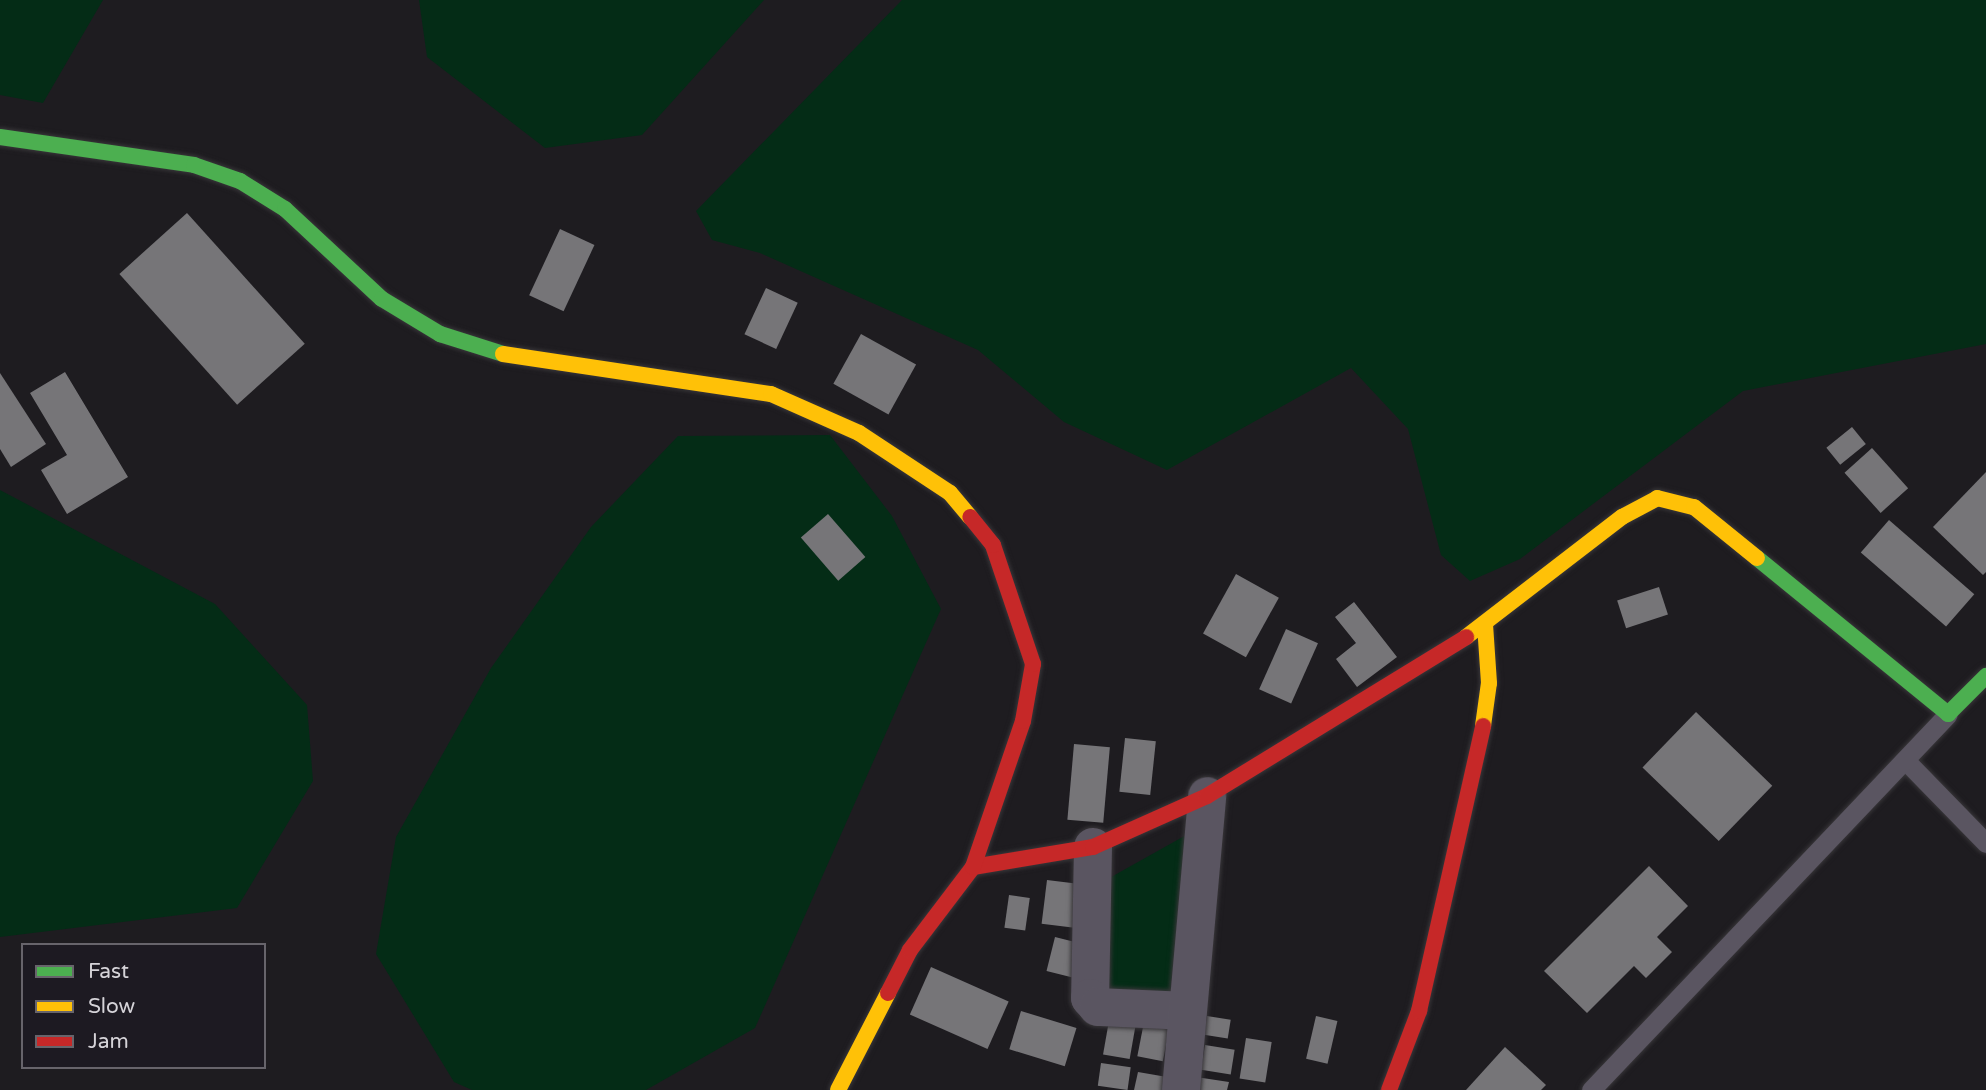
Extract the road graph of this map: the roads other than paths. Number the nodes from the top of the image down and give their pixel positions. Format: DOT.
graph roads {
  1 [pos="0,137"];
  2 [pos="1485,625"];
  3 [pos="1986,676"];
  4 [pos="1948,715"];
  5 [pos="1905,760"];
  6 [pos="1207,796"];
  7 [pos="1986,843"];
  8 [pos="1093,848"];
  9 [pos="973,867"];
  10 [pos="1186,1011"];
  11 [pos="838,1090"];
  12 [pos="1181,1090"];
  13 [pos="1389,1090"];
  14 [pos="1591,1090"];
  1 -- 9 [label="street"];
  2 -- 4 [label="street"];
  2 -- 6 [label="street"];
  2 -- 13 [label="street"];
  3 -- 4 [label="street"];
  4 -- 5 [label="lane"];
  5 -- 7 [label="lane"];
  5 -- 14 [label="lane"];
  6 -- 8 [label="street"];
  6 -- 10 [label="street"];
  8 -- 9 [label="street"];
  8 -- 10 [label="street"];
  9 -- 11 [label="street"];
  10 -- 12 [label="street"];
}
